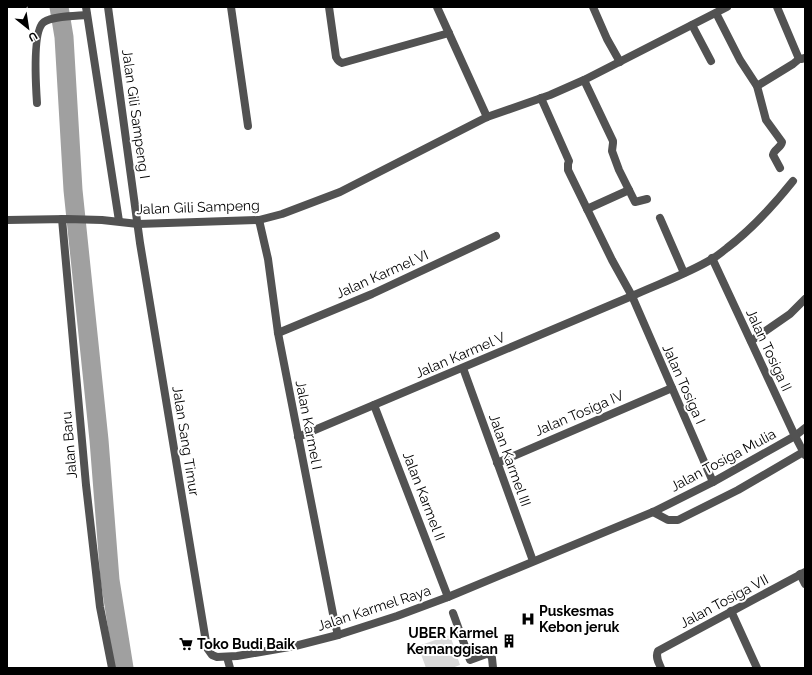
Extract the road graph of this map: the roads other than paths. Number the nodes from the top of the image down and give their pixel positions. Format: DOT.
graph roads {
  1 [pos="108,7"];
  2 [pos="231,7"];
  3 [pos="330,7"];
  4 [pos="437,7"];
  5 [pos="593,7"];
  6 [pos="727,7"];
  7 [pos="777,7"];
  8 [pos="84,13"];
  9 [pos="716,13"];
  10 [pos="692,25"];
  11 [pos="449,33"];
  12 [pos="802,58"];
  13 [pos="711,61"];
  14 [pos="620,62"];
  15 [pos="584,80"];
  16 [pos="757,86"];
  17 [pos="541,98"];
  18 [pos="37,103"];
  19 [pos="487,116"];
  20 [pos="248,126"];
  21 [pos="780,168"];
  22 [pos="793,181"];
  23 [pos="629,190"];
  24 [pos="647,199"];
  25 [pos="587,209"];
  26 [pos="660,218"];
  27 [pos="64,219"];
  28 [pos="7,220"];
  29 [pos="260,220"];
  30 [pos="119,221"];
  31 [pos="138,224"];
  32 [pos="496,236"];
  33 [pos="712,258"];
  34 [pos="684,273"];
  35 [pos="632,296"];
  36 [pos="805,299"];
  37 [pos="278,333"];
  38 [pos="751,341"];
  39 [pos="463,368"];
  40 [pos="672,388"];
  41 [pos="374,405"];
  42 [pos="805,428"];
  43 [pos="795,436"];
  44 [pos="298,437"];
  45 [pos="804,453"];
  46 [pos="497,463"];
  47 [pos="713,482"];
  48 [pos="653,512"];
  49 [pos="533,562"];
  50 [pos="803,573"];
  51 [pos="805,584"];
  52 [pos="448,597"];
  53 [pos="731,611"];
  54 [pos="453,612"];
  55 [pos="338,635"];
  56 [pos="217,657"];
  57 [pos="227,657"];
  58 [pos="112,668"];
  59 [pos="230,668"];
  60 [pos="493,668"];
  61 [pos="661,668"];
  62 [pos="757,668"];
  1 -- 31 [label="street, Jalan Gili Sampeng I"];
  2 -- 20 [label="street"];
  3 -- 11 [label="street"];
  4 -- 11 [label="street"];
  5 -- 14 [label="street"];
  6 -- 9 [label="street, Jalan Gili Sampeng"];
  7 -- 12 [label="street"];
  8 -- 18 [label="street"];
  8 -- 30 [label="street"];
  9 -- 10 [label="street, Jalan Gili Sampeng"];
  9 -- 16 [label="street"];
  10 -- 13 [label="street"];
  10 -- 14 [label="street, Jalan Gili Sampeng"];
  11 -- 19 [label="street"];
  12 -- 16 [label="street"];
  14 -- 15 [label="street, Jalan Gili Sampeng"];
  15 -- 17 [label="street, Jalan Gili Sampeng"];
  15 -- 23 [label="street"];
  16 -- 21 [label="street"];
  17 -- 19 [label="street, Jalan Gili Sampeng"];
  17 -- 25 [label="street, Jalan Tosiga I"];
  19 -- 29 [label="street, Jalan Gili Sampeng"];
  22 -- 33 [label="street, Jalan Karmel V"];
  23 -- 24 [label="street"];
  23 -- 25 [label="street"];
  25 -- 35 [label="street, Jalan Tosiga I"];
  26 -- 34 [label="street"];
  27 -- 28 [label="street, Jalan Gili Sampeng"];
  27 -- 30 [label="street, Jalan Gili Sampeng"];
  27 -- 58 [label="street, Jalan Baru"];
  29 -- 31 [label="street, Jalan Gili Sampeng"];
  29 -- 37 [label="street, Jalan Karmel I"];
  30 -- 31 [label="street, Jalan Gili Sampeng"];
  31 -- 56 [label="street, Jalan Sang Timur"];
  32 -- 37 [label="street, Jalan Karmel VI"];
  33 -- 34 [label="street, Jalan Karmel V"];
  33 -- 38 [label="street, Jalan Tosiga II"];
  34 -- 35 [label="street, Jalan Karmel V"];
  35 -- 39 [label="street, Jalan Karmel V"];
  35 -- 40 [label="street, Jalan Tosiga I"];
  36 -- 38 [label="street"];
  37 -- 44 [label="street, Jalan Karmel I"];
  38 -- 43 [label="street, Jalan Tosiga II"];
  39 -- 41 [label="street, Jalan Karmel V"];
  39 -- 46 [label="street, Jalan Karmel III"];
  40 -- 46 [label="street, Jalan Tosiga IV"];
  40 -- 47 [label="street, Jalan Tosiga I"];
  41 -- 44 [label="street, Jalan Karmel V"];
  41 -- 52 [label="street, Jalan Karmel II"];
  42 -- 43 [label="street, Jalan Tosiga Mulia"];
  43 -- 45 [label="street, Jalan Tosiga II"];
  43 -- 47 [label="street, Jalan Tosiga Mulia"];
  44 -- 55 [label="street, Jalan Karmel I"];
  45 -- 48 [label="street"];
  46 -- 49 [label="street, Jalan Karmel III"];
  47 -- 48 [label="street, Jalan Tosiga Mulia"];
  48 -- 49 [label="street, Jalan Tosiga Mulia"];
  49 -- 52 [label="street, Jalan Karmel Raya"];
  50 -- 51 [label="street"];
  50 -- 53 [label="street, Jalan Tosiga VII"];
  52 -- 55 [label="street, Jalan Karmel Raya"];
  53 -- 61 [label="street, Jalan Tosiga VII"];
  53 -- 62 [label="street"];
  54 -- 60 [label="street"];
  55 -- 57 [label="street, Jalan Karmel Raya"];
  56 -- 57 [label="street, Jalan Karmel Raya"];
  57 -- 59 [label="street"];
}
